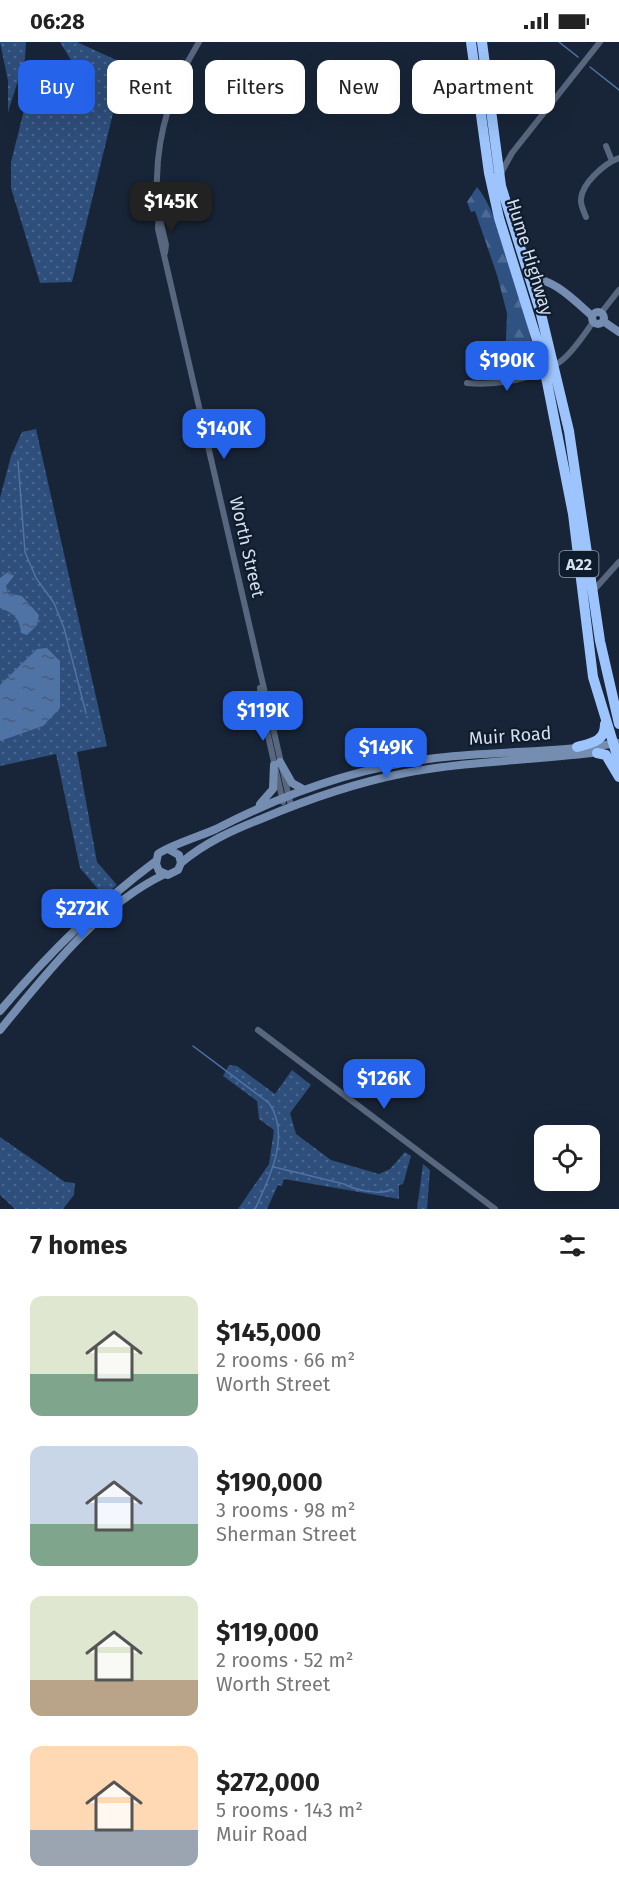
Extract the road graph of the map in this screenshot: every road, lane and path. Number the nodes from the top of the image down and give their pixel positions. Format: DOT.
graph roads {
  1 [pos="198,42"];
  2 [pos="471,42"];
  3 [pos="482,42"];
  4 [pos="600,42"];
  5 [pos="606,146"];
  6 [pos="512,153"];
  7 [pos="619,158"];
  8 [pos="497,159"];
  9 [pos="612,161"];
  10 [pos="494,174"];
  11 [pos="586,217"];
  12 [pos="530,279"];
  13 [pos="619,290"];
  14 [pos="602,317"];
  15 [pos="592,318"];
  16 [pos="619,332"];
  17 [pos="549,368"];
  18 [pos="467,383"];
  19 [pos="619,562"];
  20 [pos="593,591"];
  21 [pos="603,711"];
  22 [pos="619,724"];
  23 [pos="577,747"];
  24 [pos="616,747"];
  25 [pos="597,753"];
  26 [pos="619,762"];
  27 [pos="277,764"];
  28 [pos="619,777"];
  29 [pos="303,789"];
  30 [pos="285,797"];
  31 [pos="288,807"];
  32 [pos="250,811"];
  33 [pos="168,849"];
  34 [pos="156,861"];
  35 [pos="181,863"];
  36 [pos="165,874"];
  37 [pos="0,1011"];
  38 [pos="0,1030"];
  39 [pos="258,1030"];
  40 [pos="495,1209"];
  1 -- 27 [label="street, Worth Street"];
  2 -- 10 [label="highway, Hume Highway / A22"];
  3 -- 8 [label="highway, Hume Highway / A22"];
  4 -- 6 [label="street"];
  5 -- 9 [label="street"];
  6 -- 8 [label="street"];
  6 -- 10 [label="street"];
  7 -- 9 [label="street"];
  8 -- 10 [label="highway, Hume Highway / A22"];
  9 -- 11 [label="street"];
  10 -- 12 [label="highway, Hume Highway / A22"];
  10 -- 17 [label="highway, Hume Highway / A22"];
  12 -- 15 [label="street"];
  12 -- 17 [label="highway, Hume Highway / A22"];
  13 -- 14 [label="street"];
  14 -- 15 [label="street"];
  14 -- 16 [label="street"];
  15 -- 17 [label="street"];
  17 -- 18 [label="street"];
  17 -- 20 [label="highway, Hume Highway / A22"];
  17 -- 21 [label="highway, Hume Highway / A22"];
  19 -- 20 [label="street"];
  20 -- 22 [label="highway, Hume Highway / A22"];
  21 -- 23 [label="highway"];
  21 -- 24 [label="highway, Hume Highway / A22"];
  23 -- 24 [label="street, Muir Road"];
  23 -- 29 [label="street, Muir Road"];
  24 -- 25 [label="street, Muir Road"];
  24 -- 26 [label="highway, Hume Highway / A22"];
  25 -- 28 [label="highway"];
  25 -- 31 [label="street, Muir Road"];
  27 -- 29 [label="street"];
  27 -- 30 [label="street, Worth Street"];
  27 -- 32 [label="street"];
  29 -- 30 [label="street, Muir Road"];
  30 -- 31 [label="street, Worth Street"];
  30 -- 32 [label="street, Muir Road"];
  31 -- 35 [label="street, Muir Road"];
  32 -- 33 [label="street, Muir Road"];
  33 -- 34 [label="street"];
  33 -- 35 [label="street"];
  34 -- 36 [label="street"];
  34 -- 37 [label="street"];
  35 -- 36 [label="street"];
  36 -- 38 [label="street"];
  39 -- 40 [label="street"];
}
